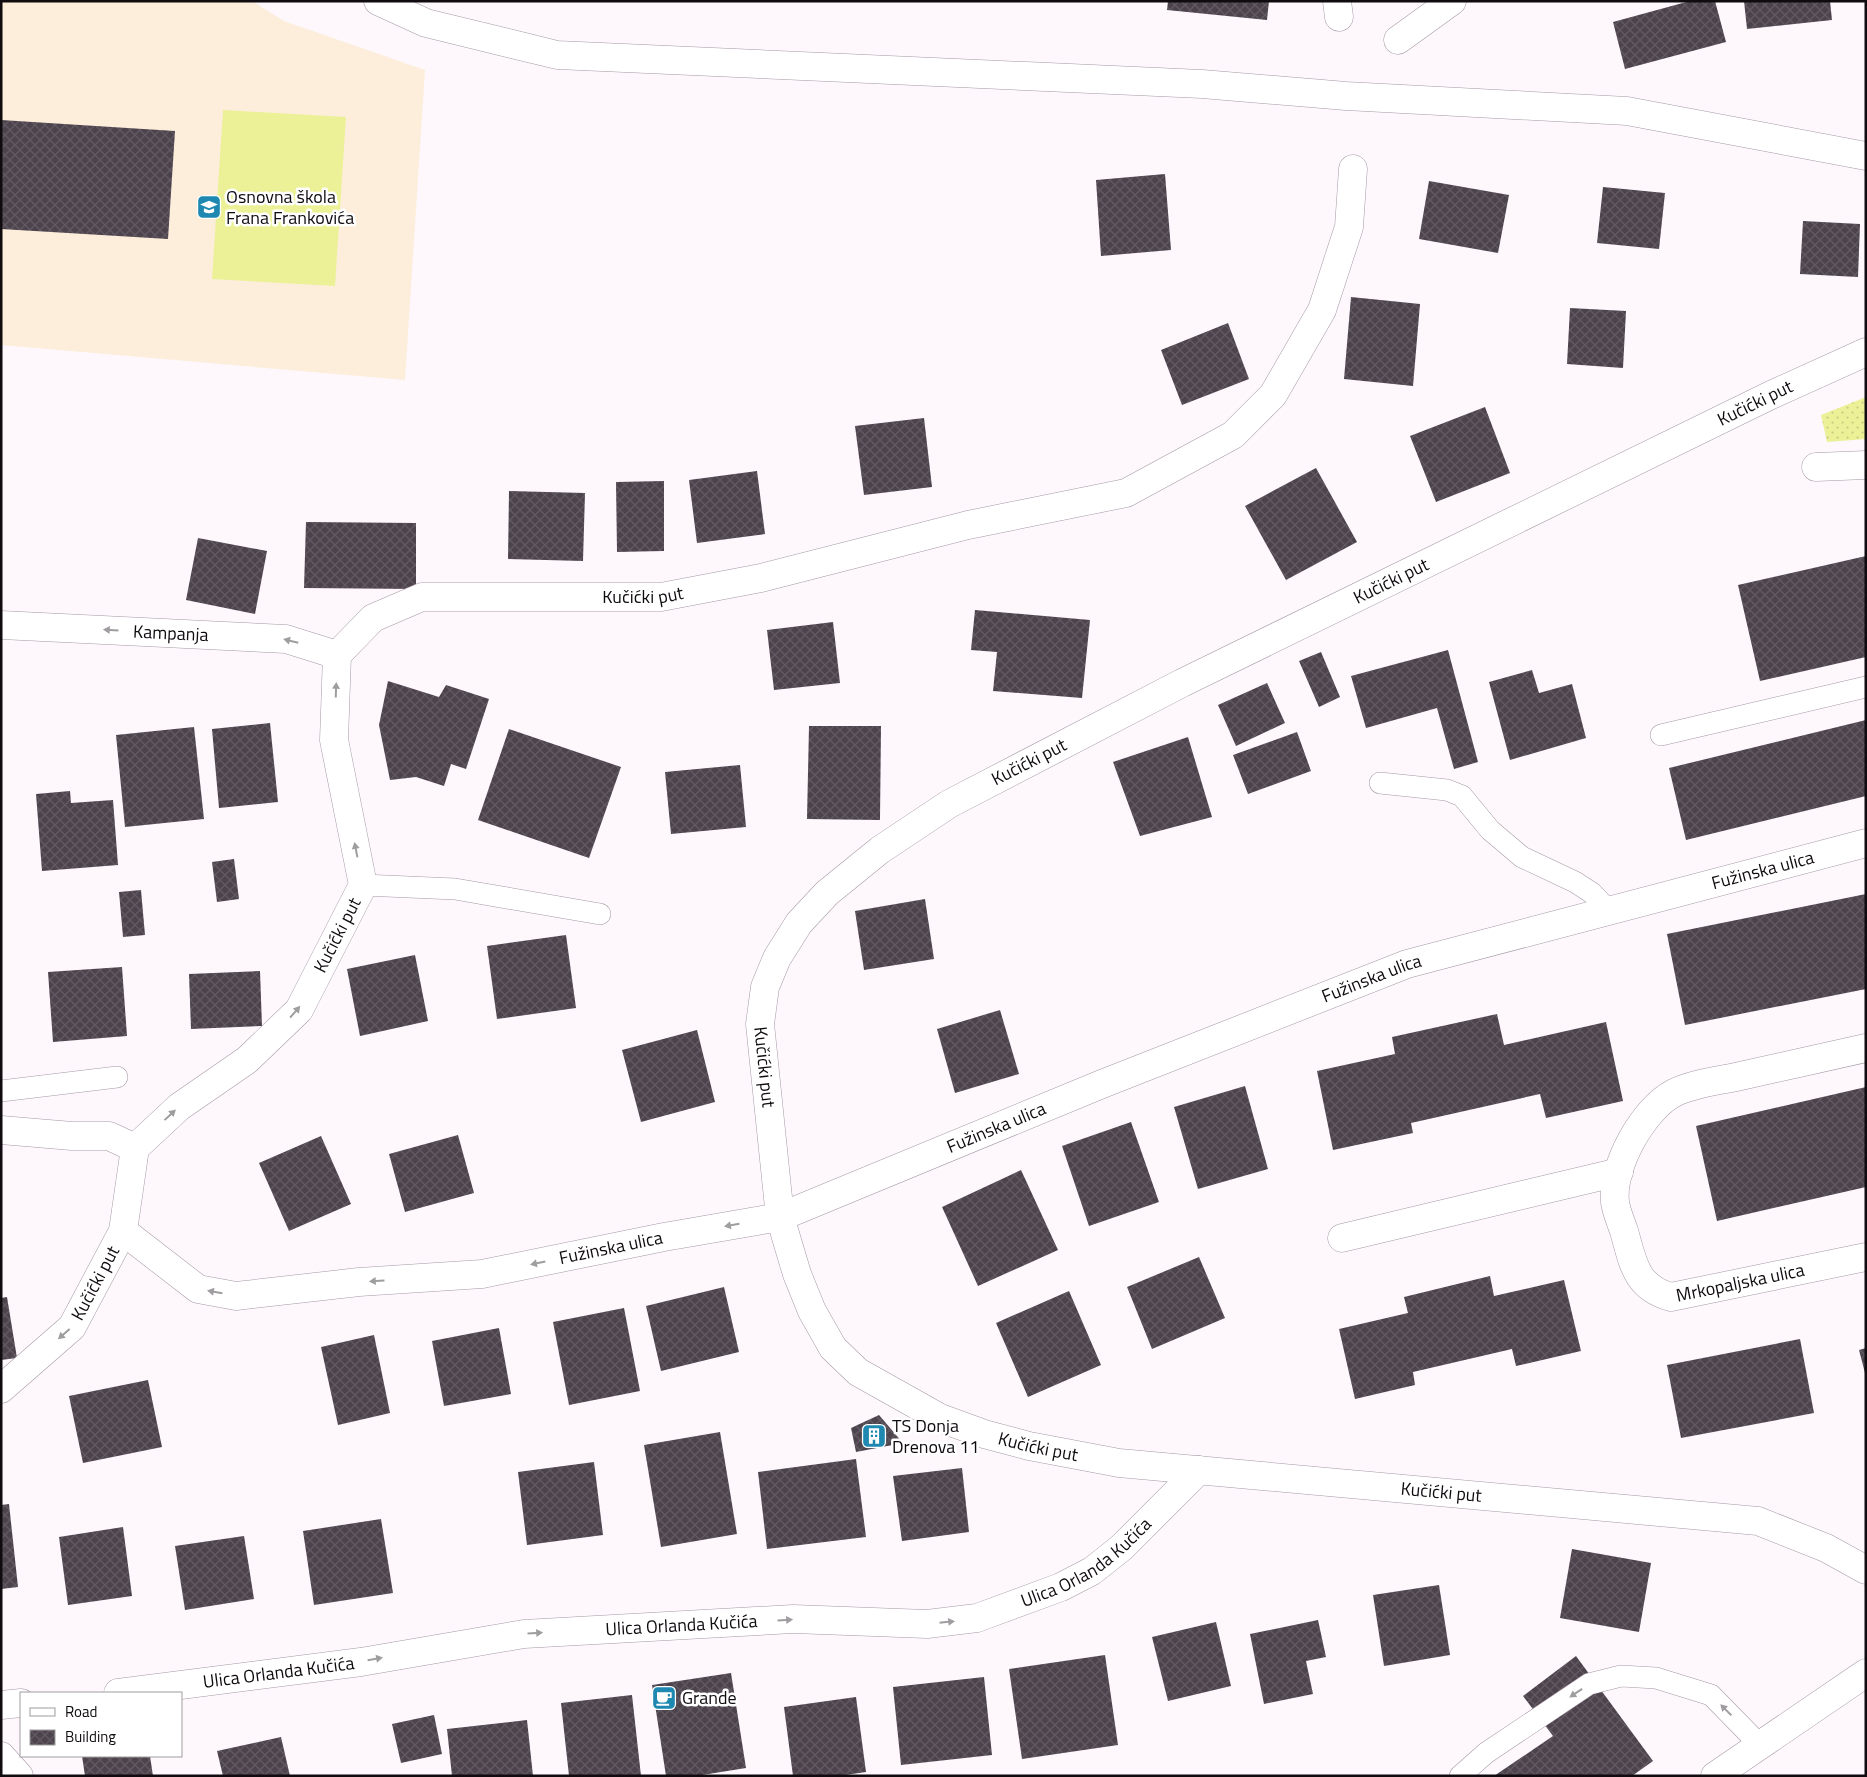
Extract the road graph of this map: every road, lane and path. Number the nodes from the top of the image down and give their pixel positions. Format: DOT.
graph roads {
  1 [pos="378,1"];
  2 [pos="1452,1"];
  3 [pos="1398,40"];
  4 [pos="1866,156"];
  5 [pos="1352,169"];
  6 [pos="1866,352"];
  7 [pos="1866,465"];
  8 [pos="1816,467"];
  9 [pos="1,625"];
  10 [pos="337,655"];
  11 [pos="1866,687"];
  12 [pos="1661,735"];
  13 [pos="1380,783"];
  14 [pos="1866,844"];
  15 [pos="363,886"];
  16 [pos="1609,911"];
  17 [pos="600,914"];
  18 [pos="1866,1048"];
  19 [pos="117,1077"];
  20 [pos="1,1091"];
  21 [pos="1,1130"];
  22 [pos="134,1148"];
  23 [pos="1618,1172"];
  24 [pos="780,1216"];
  25 [pos="123,1231"];
  26 [pos="1342,1238"];
  27 [pos="1866,1257"];
  28 [pos="1,1389"];
  29 [pos="1199,1470"];
  30 [pos="1866,1570"];
  31 [pos="1866,1673"];
  32 [pos="126,1692"];
  33 [pos="20,1703"];
  34 [pos="1,1705"];
  35 [pos="1760,1744"];
  36 [pos="1,1756"];
  37 [pos="19,1776"];
  38 [pos="1460,1776"];
  39 [pos="1714,1776"];
  1 -- 4 [label="street"];
  2 -- 3 [label="street"];
  5 -- 10 [label="street, Kučićki put"];
  6 -- 24 [label="street, Kučićki put"];
  7 -- 8 [label="street"];
  10 -- 9 [label="street, Kampanja, one-way"];
  15 -- 10 [label="street, Kučićki put, one-way"];
  11 -- 12 [label="lane"];
  13 -- 16 [label="lane"];
  14 -- 16 [label="street, Fužinska ulica"];
  15 -- 17 [label="lane"];
  22 -- 15 [label="street, Kučićki put, one-way"];
  16 -- 24 [label="street, Fužinska ulica"];
  18 -- 23 [label="street, Mrkopaljska ulica"];
  19 -- 20 [label="lane"];
  21 -- 22 [label="street"];
  22 -- 25 [label="street, Kučićki put"];
  23 -- 26 [label="street"];
  23 -- 27 [label="street, Mrkopaljska ulica"];
  24 -- 25 [label="street, Fužinska ulica, one-way"];
  24 -- 29 [label="street, Kučićki put"];
  25 -- 28 [label="street, Kučićki put, one-way"];
  29 -- 30 [label="street, Kučićki put"];
  32 -- 29 [label="street, Ulica Orlanda Kučića, one-way"];
  31 -- 35 [label="street"];
  33 -- 34 [label="street"];
  35 -- 38 [label="lane, one-way"];
  35 -- 39 [label="street"];
  36 -- 37 [label="street"];
}
